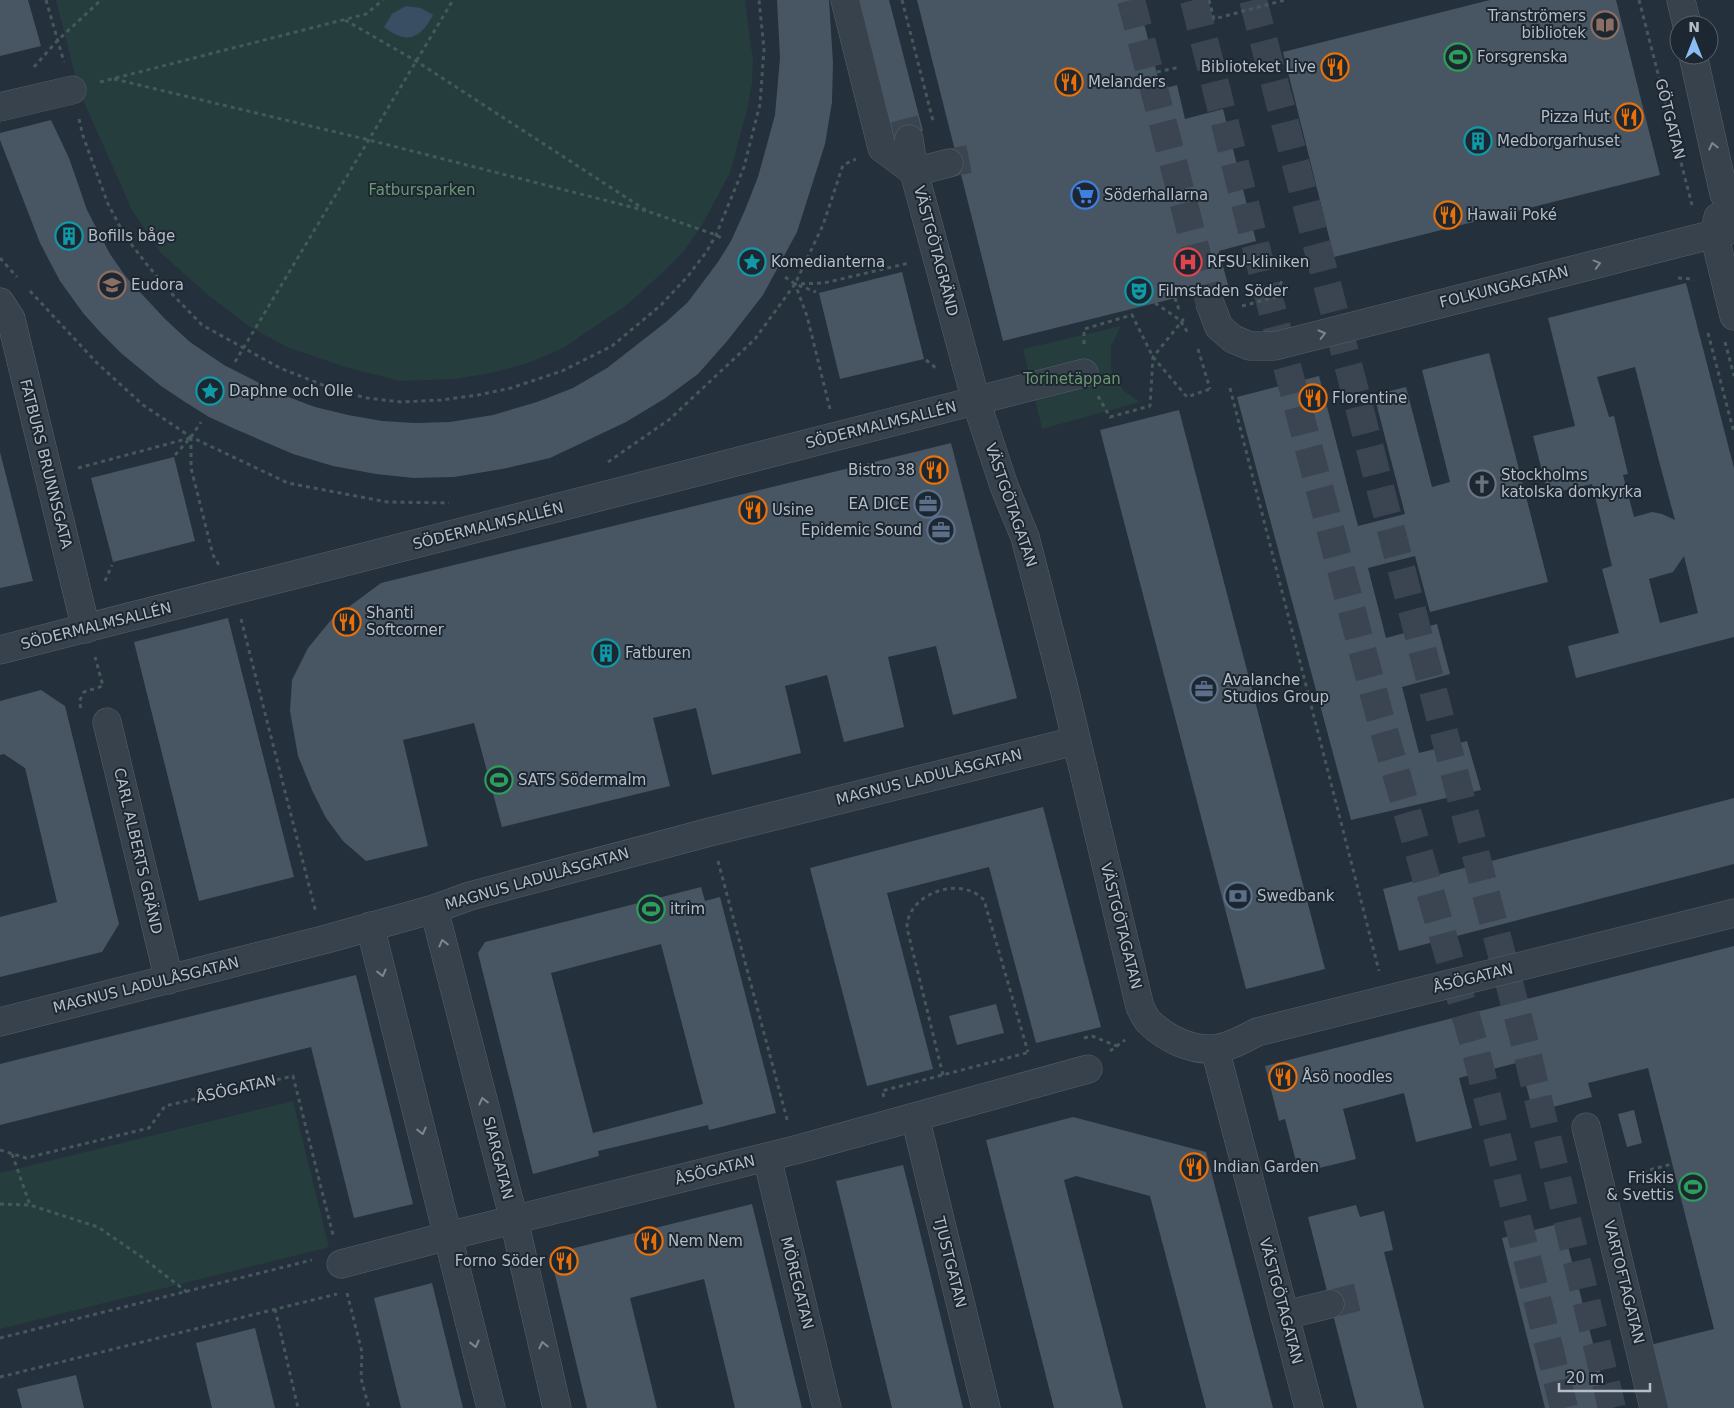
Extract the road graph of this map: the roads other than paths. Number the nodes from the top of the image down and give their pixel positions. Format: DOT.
graph roads {
  1 [pos="845,0"];
  2 [pos="1681,0"];
  3 [pos="1685,15"];
  4 [pos="1696,65"];
  5 [pos="72,90"];
  6 [pos="0,106"];
  7 [pos="909,139"];
  8 [pos="949,163"];
  9 [pos="914,172"];
  10 [pos="1731,198"];
  11 [pos="1715,234"];
  12 [pos="1209,301"];
  13 [pos="0,302"];
  14 [pos="1734,316"];
  15 [pos="1084,374"];
  16 [pos="976,401"];
  17 [pos="86,629"];
  18 [pos="0,650"];
  19 [pos="107,722"];
  20 [pos="1075,741"];
  21 [pos="434,909"];
  22 [pos="1734,913"];
  23 [pos="370,926"];
  24 [pos="168,980"];
  25 [pos="0,1022"];
  26 [pos="1214,1049"];
  27 [pos="1088,1069"];
  28 [pos="915,1117"];
  29 [pos="1586,1126"];
  30 [pos="767,1157"];
  31 [pos="514,1220"];
  32 [pos="448,1236"];
  33 [pos="340,1259"];
  34 [pos="1330,1304"];
  35 [pos="1285,1316"];
  36 [pos="491,1408"];
  37 [pos="557,1408"];
  38 [pos="827,1408"];
  39 [pos="986,1408"];
  40 [pos="1309,1408"];
  41 [pos="1654,1408"];
  1 -- 9 [label="street, VÄSTGÖTAGRÄND"];
  2 -- 3 [label="street"];
  10 -- 4 [label="street, one-way"];
  5 -- 6 [label="street"];
  7 -- 9 [label="street"];
  8 -- 9 [label="street"];
  9 -- 16 [label="street, VÄSTGÖTAGRÄND"];
  10 -- 11 [label="street"];
  12 -- 11 [label="street, FOLKUNGAGATAN, one-way, bridge"];
  11 -- 14 [label="street"];
  13 -- 17 [label="street, FATBURS BRUNNSGATA"];
  15 -- 16 [label="street, SÖDERMALMSALLÉN"];
  16 -- 17 [label="street, SÖDERMALMSALLÉN"];
  16 -- 20 [label="street, VÄSTGÖTAGATAN"];
  17 -- 18 [label="street, SÖDERMALMSALLÉN"];
  19 -- 24 [label="street, CARL ALBERTS GRÄND"];
  20 -- 21 [label="street, MAGNUS LADULÅSGATAN"];
  20 -- 26 [label="street, VÄSTGÖTAGATAN"];
  21 -- 23 [label="street, MAGNUS LADULÅSGATAN"];
  31 -- 21 [label="street, SIARGATAN, one-way"];
  22 -- 26 [label="street, ÅSÖGATAN"];
  23 -- 24 [label="street, MAGNUS LADULÅSGATAN"];
  23 -- 32 [label="street, one-way"];
  24 -- 25 [label="street, MAGNUS LADULÅSGATAN"];
  26 -- 35 [label="street, VÄSTGÖTAGATAN"];
  27 -- 28 [label="street, ÅSÖGATAN"];
  28 -- 30 [label="street, ÅSÖGATAN"];
  28 -- 39 [label="street, TJUSTGATAN"];
  29 -- 41 [label="street, VARTOFTAGATAN"];
  30 -- 31 [label="street, ÅSÖGATAN"];
  30 -- 38 [label="street, MÖREGATAN"];
  31 -- 32 [label="street, ÅSÖGATAN"];
  37 -- 31 [label="street, SIARGATAN, one-way"];
  32 -- 33 [label="street, ÅSÖGATAN"];
  32 -- 36 [label="street, one-way"];
  34 -- 35 [label="street"];
  35 -- 40 [label="street, VÄSTGÖTAGATAN"];
}
